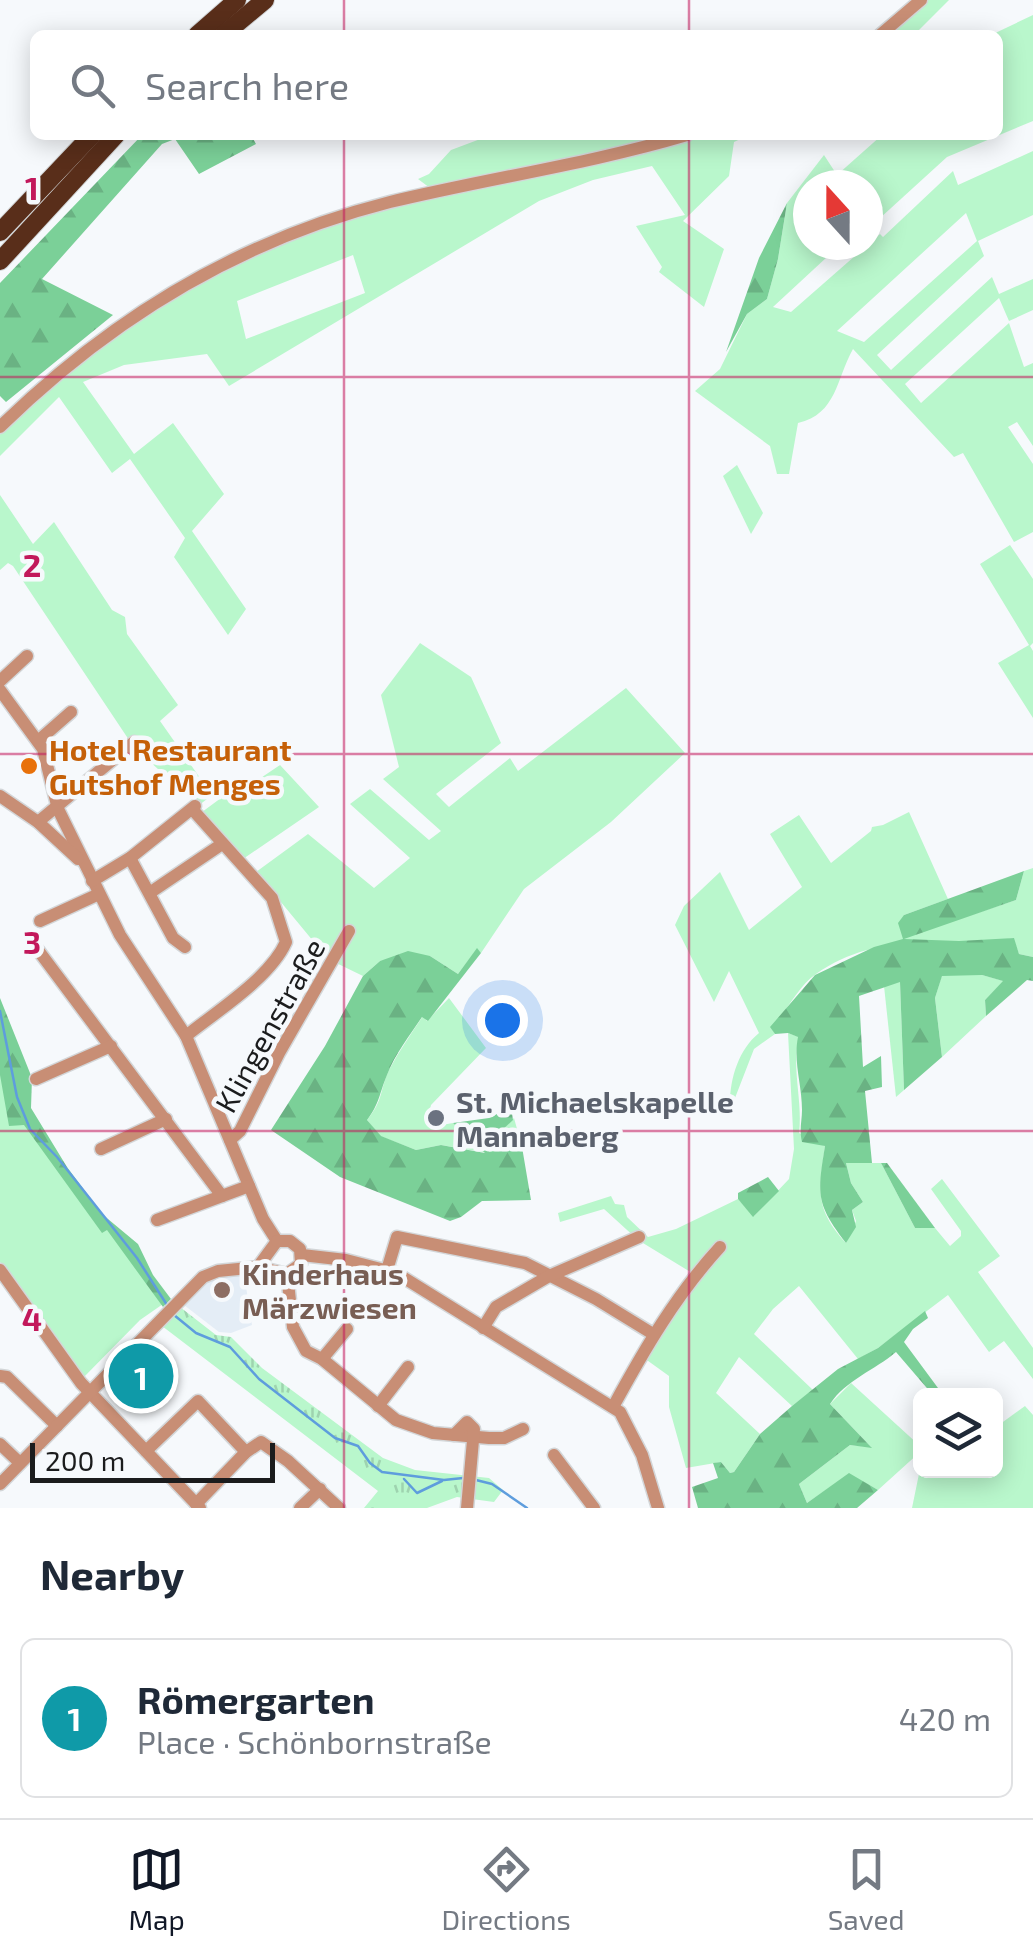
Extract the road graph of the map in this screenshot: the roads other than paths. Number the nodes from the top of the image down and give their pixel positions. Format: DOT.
graph roads {
  1 [pos="237,0"];
  2 [pos="265,0"];
  3 [pos="920,0"];
  4 [pos="203,30"];
  5 [pos="229,30"];
  6 [pos="886,30"];
  7 [pos="87,140"];
  8 [pos="111,140"];
  9 [pos="667,140"];
  10 [pos="0,232"];
  11 [pos="0,261"];
  12 [pos="0,426"];
  13 [pos="27,656"];
  14 [pos="0,681"];
  15 [pos="0,690"];
  16 [pos="71,712"];
  17 [pos="38,740"];
  18 [pos="134,742"];
  19 [pos="0,796"];
  20 [pos="58,809"];
  21 [pos="38,822"];
  22 [pos="222,844"];
  23 [pos="130,858"];
  24 [pos="83,864"];
  25 [pos="96,887"];
  26 [pos="150,892"];
  27 [pos="40,921"];
  28 [pos="350,931"];
  29 [pos="36,946"];
  30 [pos="185,947"];
  31 [pos="186,1036"];
  32 [pos="111,1046"];
  33 [pos="36,1078"];
  34 [pos="166,1119"];
  35 [pos="230,1140"];
  36 [pos="102,1150"];
  37 [pos="249,1186"];
  38 [pos="222,1196"];
  39 [pos="157,1220"];
  40 [pos="639,1237"];
  41 [pos="277,1242"];
  42 [pos="720,1247"];
  43 [pos="302,1255"];
  44 [pos="266,1264"];
  45 [pos="388,1265"];
  46 [pos="0,1270"];
  47 [pos="287,1274"];
  48 [pos="549,1276"];
  49 [pos="483,1328"];
  50 [pos="347,1330"];
  51 [pos="653,1334"];
  52 [pos="322,1360"];
  53 [pos="408,1367"];
  54 [pos="0,1376"];
  55 [pos="90,1392"];
  56 [pos="378,1406"];
  57 [pos="613,1407"];
  58 [pos="57,1426"];
  59 [pos="523,1430"];
  60 [pos="475,1437"];
  61 [pos="0,1444"];
  62 [pos="146,1451"];
  63 [pos="246,1452"];
  64 [pos="554,1455"];
  65 [pos="20,1463"];
  66 [pos="0,1484"];
  67 [pos="320,1489"];
  68 [pos="198,1506"];
  69 [pos="300,1508"];
  70 [pos="339,1508"];
  71 [pos="467,1508"];
  72 [pos="594,1508"];
  73 [pos="658,1508"];
  1 -- 4 [label="highway"];
  2 -- 5 [label="highway"];
  3 -- 6 [label="street"];
  7 -- 10 [label="highway"];
  8 -- 11 [label="highway"];
  9 -- 12 [label="street"];
  13 -- 14 [label="street"];
  15 -- 17 [label="street"];
  16 -- 17 [label="street"];
  17 -- 20 [label="street"];
  18 -- 20 [label="street"];
  19 -- 21 [label="street"];
  20 -- 21 [label="street"];
  20 -- 24 [label="street"];
  21 -- 24 [label="street"];
  22 -- 23 [label="street"];
  22 -- 26 [label="street"];
  22 -- 31 [label="street"];
  23 -- 25 [label="street"];
  23 -- 26 [label="street"];
  24 -- 25 [label="street"];
  25 -- 27 [label="street"];
  25 -- 31 [label="street"];
  26 -- 30 [label="street"];
  28 -- 35 [label="street, Klingenstraße"];
  29 -- 32 [label="street"];
  31 -- 35 [label="street"];
  32 -- 33 [label="street"];
  32 -- 34 [label="street"];
  34 -- 36 [label="street"];
  34 -- 38 [label="street"];
  35 -- 37 [label="street"];
  37 -- 38 [label="street"];
  37 -- 41 [label="street"];
  38 -- 39 [label="street"];
  40 -- 48 [label="street"];
  41 -- 43 [label="street"];
  41 -- 44 [label="street"];
  42 -- 51 [label="street"];
  43 -- 45 [label="street"];
  43 -- 47 [label="street"];
  44 -- 47 [label="street"];
  44 -- 55 [label="street"];
  45 -- 48 [label="street"];
  45 -- 49 [label="street"];
  46 -- 55 [label="street"];
  47 -- 52 [label="street"];
  48 -- 49 [label="street"];
  48 -- 51 [label="street"];
  49 -- 57 [label="street"];
  50 -- 52 [label="street"];
  51 -- 57 [label="street"];
  52 -- 56 [label="street"];
  53 -- 56 [label="street"];
  54 -- 58 [label="street"];
  55 -- 58 [label="street"];
  55 -- 62 [label="street"];
  56 -- 60 [label="street"];
  57 -- 73 [label="street"];
  58 -- 65 [label="street"];
  59 -- 60 [label="street"];
  60 -- 71 [label="street"];
  61 -- 65 [label="street"];
  62 -- 63 [label="street"];
  62 -- 68 [label="street"];
  63 -- 67 [label="street"];
  63 -- 68 [label="street"];
  64 -- 72 [label="street"];
  65 -- 66 [label="street"];
  67 -- 69 [label="street"];
  67 -- 70 [label="street"];
}
